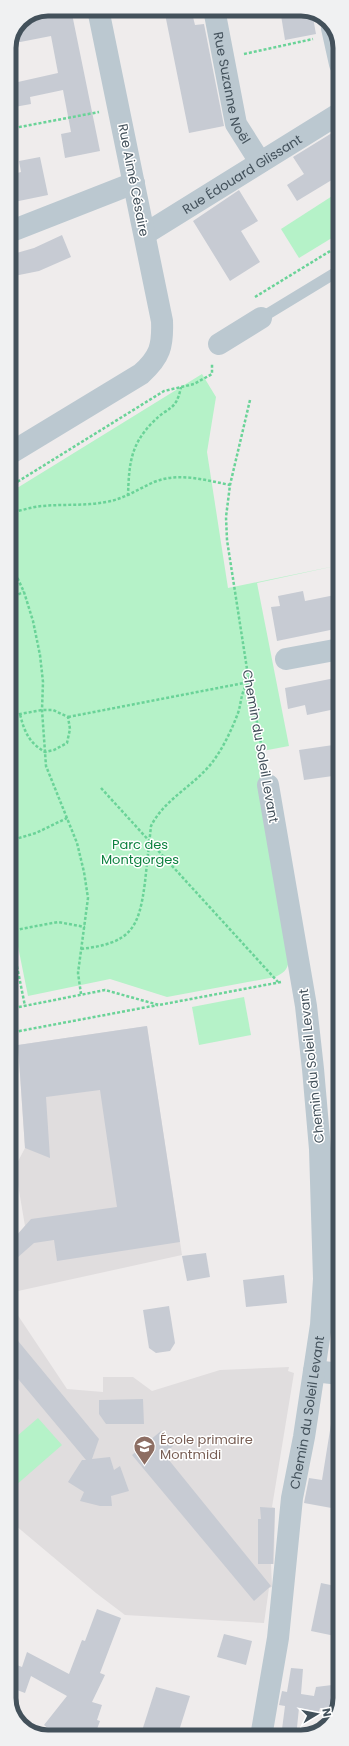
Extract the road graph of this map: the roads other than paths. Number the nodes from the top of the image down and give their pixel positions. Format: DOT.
graph roads {
  1 [pos="99,16"];
  2 [pos="215,16"];
  3 [pos="333,117"];
  4 [pos="260,162"];
  5 [pos="134,183"];
  6 [pos="16,229"];
  7 [pos="145,234"];
  8 [pos="333,274"];
  9 [pos="262,318"];
  10 [pos="215,351"];
  11 [pos="16,450"];
  12 [pos="333,650"];
  13 [pos="286,659"];
  14 [pos="268,785"];
  15 [pos="314,1371"];
  16 [pos="333,1373"];
  17 [pos="262,1730"];
  1 -- 5 [label="street, Rue Aimé Césaire"];
  2 -- 4 [label="street, Rue Suzanne Noël"];
  3 -- 4 [label="street, Rue Édouard Glissant"];
  4 -- 7 [label="street, Rue Édouard Glissant"];
  5 -- 6 [label="street"];
  5 -- 7 [label="street, Rue Aimé Césaire"];
  7 -- 11 [label="street, Rue Aimé Césaire"];
  8 -- 9 [label="lane"];
  9 -- 10 [label="street"];
  12 -- 13 [label="street"];
  14 -- 15 [label="street, Chemin du Soleil Levant"];
  15 -- 16 [label="street"];
  15 -- 17 [label="street, Chemin du Soleil Levant"];
}
